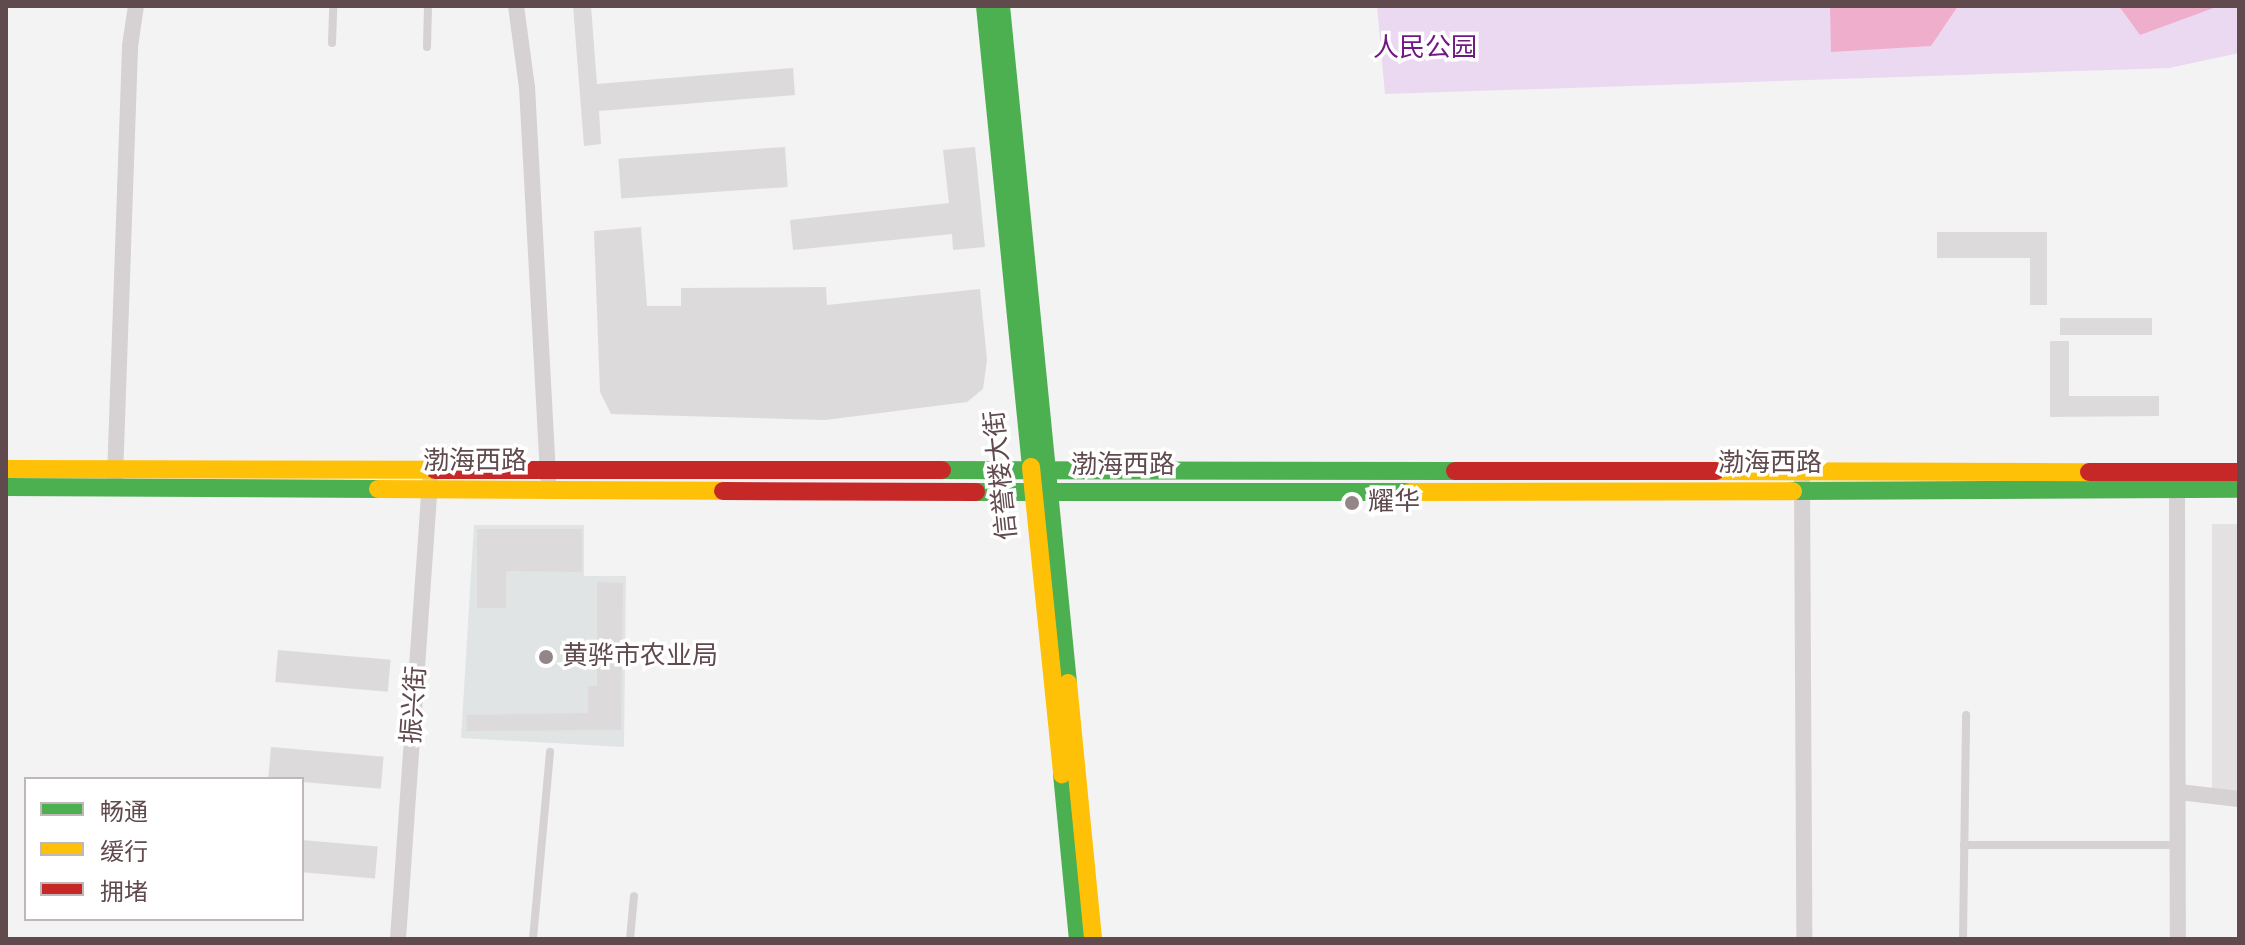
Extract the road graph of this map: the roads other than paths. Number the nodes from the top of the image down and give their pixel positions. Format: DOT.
graph roads {
  1 [pos="136,6"];
  2 [pos="333,6"];
  3 [pos="428,6"];
  4 [pos="516,6"];
  5 [pos="985,6"];
  6 [pos="1001,6"];
  7 [pos="332,43"];
  8 [pos="427,47"];
  9 [pos="6,469"];
  10 [pos="2239,472"];
  11 [pos="1036,473"];
  12 [pos="115,478"];
  13 [pos="430,479"];
  14 [pos="548,479"];
  15 [pos="2177,481"];
  16 [pos="1802,482"];
  17 [pos="6,487"];
  18 [pos="2239,489"];
  19 [pos="1038,492"];
  20 [pos="1966,715"];
  21 [pos="550,752"];
  22 [pos="2179,792"];
  23 [pos="2239,799"];
  24 [pos="1964,845"];
  25 [pos="2179,845"];
  26 [pos="634,896"];
  27 [pos="398,939"];
  28 [pos="533,939"];
  29 [pos="630,939"];
  30 [pos="1078,939"];
  31 [pos="1093,939"];
  32 [pos="1804,939"];
  33 [pos="1963,939"];
  34 [pos="2178,939"];
  1 -- 12 [label="street"];
  2 -- 7 [label="lane"];
  3 -- 8 [label="lane"];
  4 -- 14 [label="street"];
  5 -- 11 [label="main road, 信誉楼大街"];
  6 -- 11 [label="main road, 信誉楼大街"];
  9 -- 12 [label="main road, 渤海西路"];
  10 -- 15 [label="main road, 渤海西路"];
  11 -- 14 [label="main road, 渤海西路"];
  11 -- 16 [label="main road, 渤海西路"];
  11 -- 19 [label="main road, 信誉楼大街"];
  12 -- 13 [label="main road, 渤海西路"];
  12 -- 17 [label="main road, 渤海西路"];
  13 -- 14 [label="main road, 渤海西路"];
  13 -- 27 [label="street, 振兴街"];
  14 -- 19 [label="main road, 渤海西路"];
  15 -- 16 [label="main road, 渤海西路"];
  15 -- 18 [label="main road, 渤海西路"];
  15 -- 22 [label="street"];
  16 -- 19 [label="main road, 渤海西路"];
  16 -- 32 [label="street"];
  19 -- 30 [label="main road, 信誉楼大街"];
  19 -- 31 [label="main road, 信誉楼大街"];
  20 -- 24 [label="lane"];
  21 -- 28 [label="lane"];
  22 -- 23 [label="street"];
  22 -- 25 [label="street"];
  24 -- 25 [label="lane"];
  24 -- 33 [label="lane"];
  25 -- 34 [label="street"];
  26 -- 29 [label="lane"];
}
